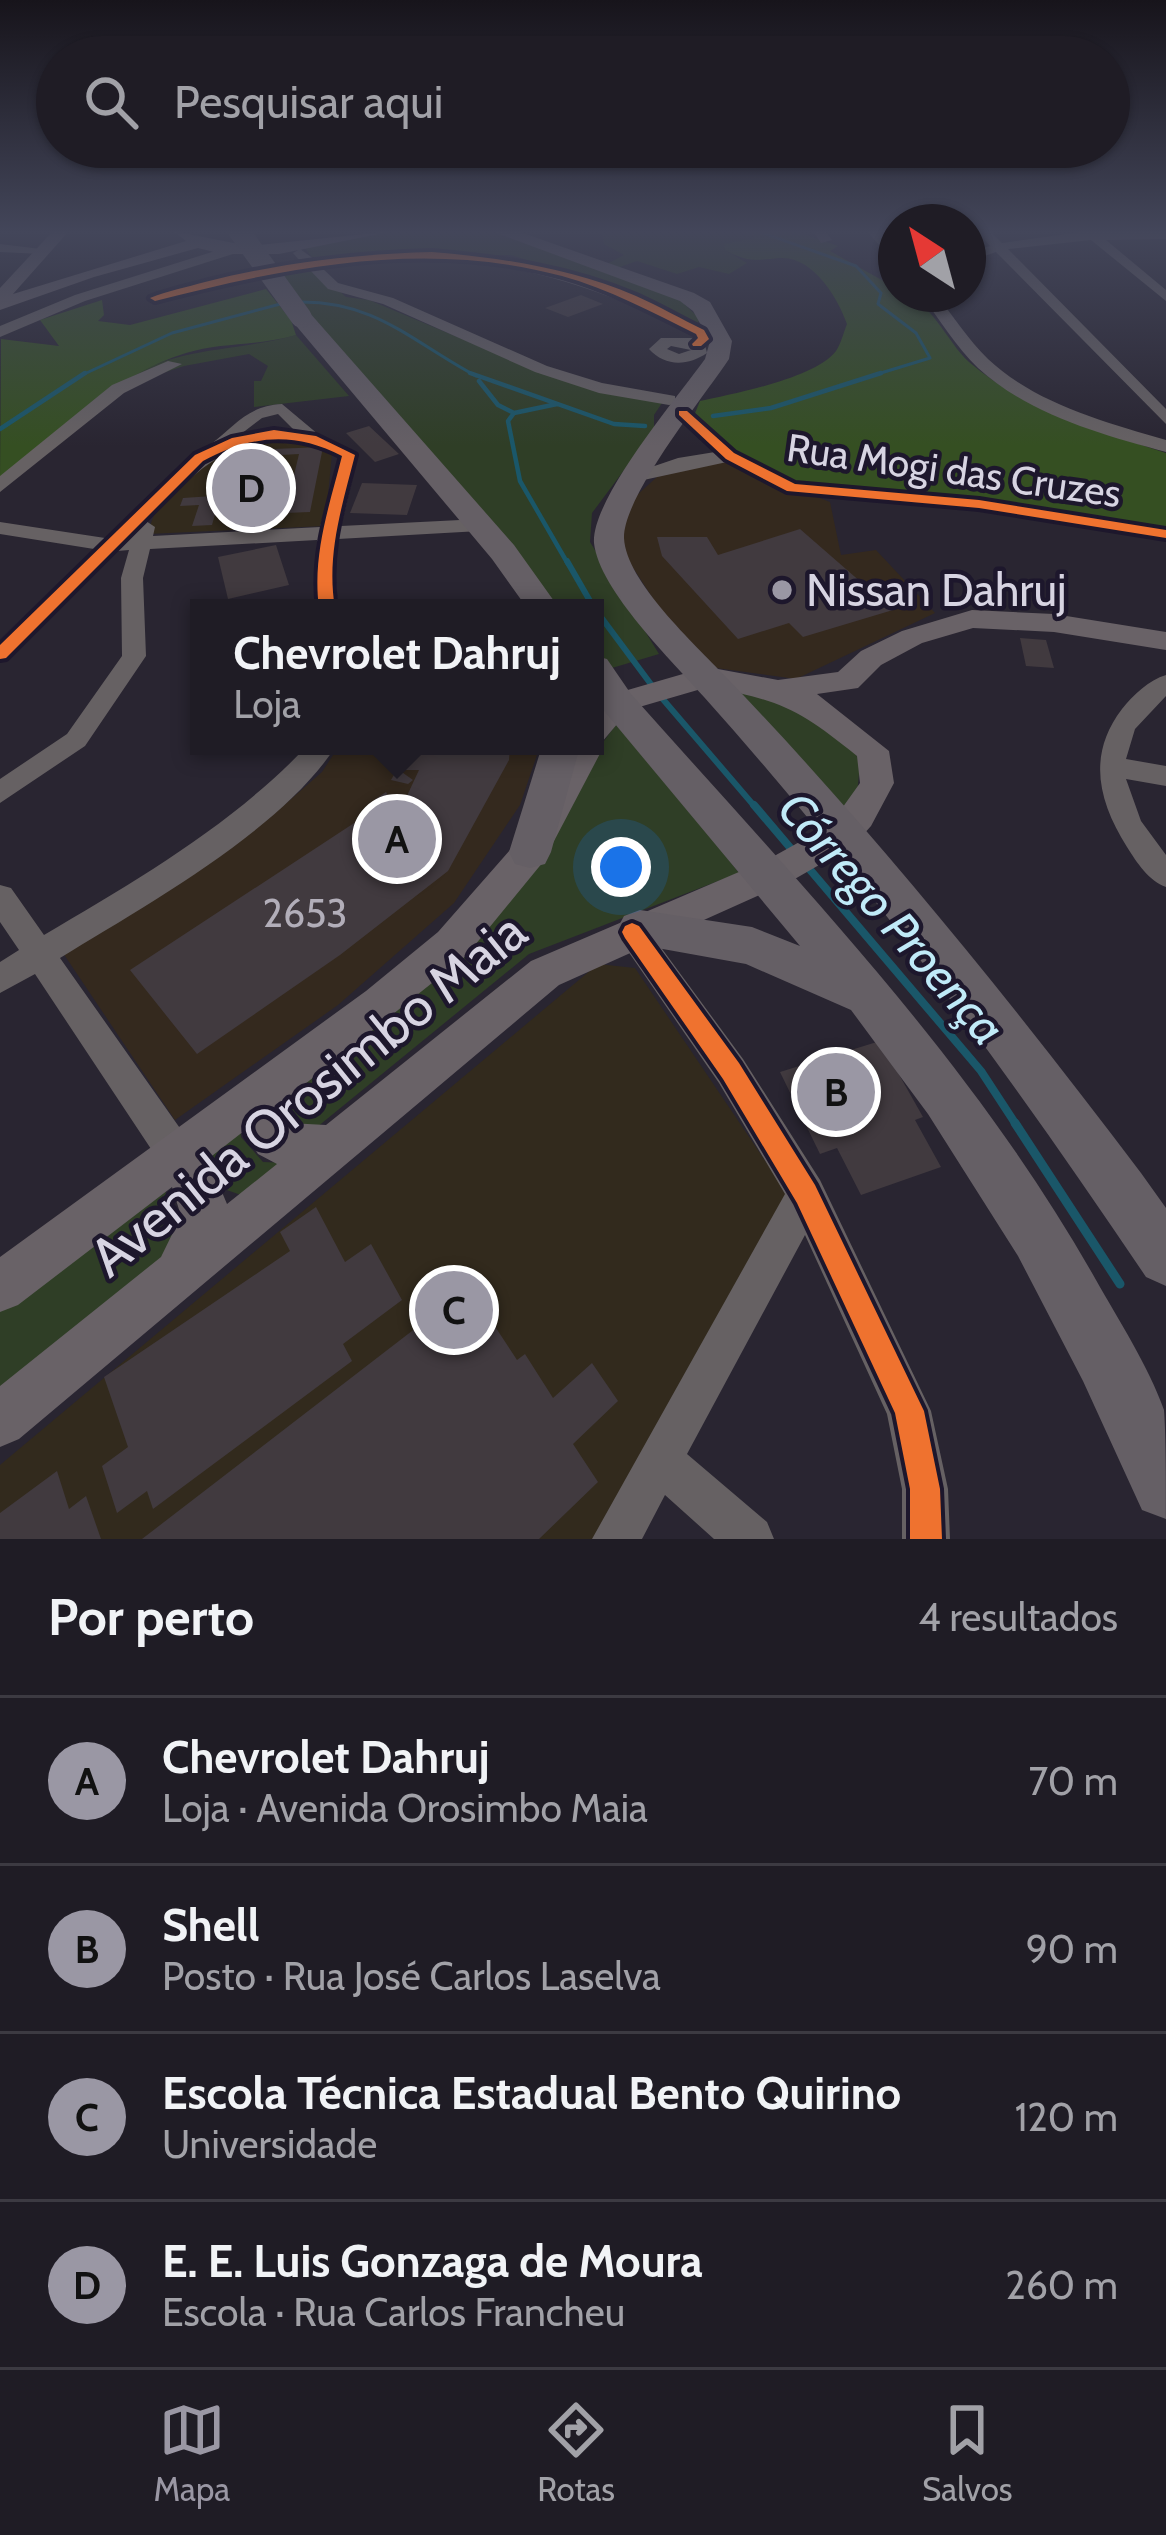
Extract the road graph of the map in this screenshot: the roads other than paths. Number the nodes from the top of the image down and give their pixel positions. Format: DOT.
graph roads {
  1 [pos="69,303"];
  2 [pos="289,303"];
  3 [pos="392,303"];
  4 [pos="643,303"];
  5 [pos="694,303"];
  6 [pos="1054,303"];
  7 [pos="945,312"];
  8 [pos="0,332"];
  9 [pos="692,342"];
  10 [pos="173,364"];
  11 [pos="674,415"];
  12 [pos="1166,419"];
  13 [pos="1166,446"];
  14 [pos="730,456"];
  15 [pos="632,480"];
  16 [pos="0,486"];
  17 [pos="150,505"];
  18 [pos="480,525"];
  19 [pos="0,528"];
  20 [pos="330,532"];
  21 [pos="1166,535"];
  22 [pos="142,544"];
  23 [pos="108,545"];
  24 [pos="326,599"];
  25 [pos="536,599"];
  26 [pos="1166,641"];
  27 [pos="0,654"];
  28 [pos="847,681"];
  29 [pos="691,682"];
  30 [pos="1166,683"];
  31 [pos="772,688"];
  32 [pos="617,711"];
  33 [pos="860,737"];
  34 [pos="315,755"];
  35 [pos="558,755"];
  36 [pos="583,755"];
  37 [pos="1110,766"];
  38 [pos="1166,776"];
  39 [pos="2,794"];
  40 [pos="836,839"];
  41 [pos="530,852"];
  42 [pos="773,874"];
  43 [pos="1166,875"];
  44 [pos="0,897"];
  45 [pos="636,930"];
  46 [pos="40,953"];
  47 [pos="0,979"];
  48 [pos="863,994"];
  49 [pos="267,1084"];
  50 [pos="331,1147"];
  51 [pos="176,1154"];
  52 [pos="1111,1179"];
  53 [pos="806,1194"];
  54 [pos="1166,1209"];
  55 [pos="1166,1257"];
  56 [pos="166,1283"];
  57 [pos="0,1287"];
  58 [pos="0,1420"];
  59 [pos="658,1459"];
  60 [pos="1162,1465"];
  61 [pos="616,1539"];
  62 [pos="751,1539"];
  63 [pos="926,1539"];
  1 -- 8 [label="street"];
  2 -- 18 [label="highway, bridge"];
  3 -- 11 [label="street"];
  4 -- 9 [label="street"];
  5 -- 9 [label="highway"];
  6 -- 12 [label="street"];
  7 -- 13 [label="street"];
  9 -- 11 [label="street"];
  9 -- 11 [label="highway"];
  10 -- 16 [label="street"];
  11 -- 14 [label="street, Rua Mogi das Cruzes"];
  11 -- 15 [label="highway"];
  14 -- 15 [label="street, Rua Mogi das Cruzes"];
  14 -- 21 [label="street, Rua Mogi das Cruzes"];
  15 -- 29 [label="highway"];
  17 -- 20 [label="street"];
  17 -- 22 [label="street"];
  17 -- 23 [label="street"];
  18 -- 20 [label="street"];
  18 -- 25 [label="highway"];
  19 -- 23 [label="street"];
  20 -- 22 [label="street"];
  20 -- 24 [label="street"];
  22 -- 23 [label="street"];
  22 -- 39 [label="street"];
  23 -- 27 [label="street"];
  26 -- 28 [label="main road"];
  28 -- 31 [label="main road"];
  28 -- 33 [label="main road"];
  29 -- 31 [label="main road"];
  29 -- 32 [label="main road"];
  29 -- 40 [label="highway"];
  30 -- 37 [label="street"];
  31 -- 33 [label="main road"];
  32 -- 42 [label="highway"];
  33 -- 40 [label="main road"];
  34 -- 46 [label="street"];
  35 -- 41 [label="highway"];
  36 -- 41 [label="main road, Avenida Orosimbo Maia"];
  37 -- 38 [label="street"];
  37 -- 43 [label="street"];
  40 -- 42 [label="main road, Avenida Orosimbo Maia"];
  40 -- 52 [label="highway"];
  41 -- 49 [label="main road, Avenida Orosimbo Maia"];
  42 -- 45 [label="main road, Avenida Orosimbo Maia"];
  42 -- 48 [label="highway"];
  44 -- 46 [label="street"];
  45 -- 48 [label="highway"];
  45 -- 50 [label="main road, Avenida Orosimbo Maia"];
  45 -- 53 [label="street"];
  46 -- 47 [label="street"];
  46 -- 51 [label="street"];
  48 -- 60 [label="highway"];
  49 -- 50 [label="main road"];
  49 -- 51 [label="main road, Avenida Orosimbo Maia"];
  50 -- 56 [label="main road, Avenida Orosimbo Maia"];
  51 -- 56 [label="main road"];
  51 -- 57 [label="main road, Avenida Orosimbo Maia"];
  52 -- 54 [label="main road"];
  52 -- 55 [label="highway"];
  53 -- 59 [label="street"];
  53 -- 63 [label="street"];
  56 -- 58 [label="main road, Avenida Orosimbo Maia"];
  59 -- 61 [label="street"];
  59 -- 62 [label="street"];
}
